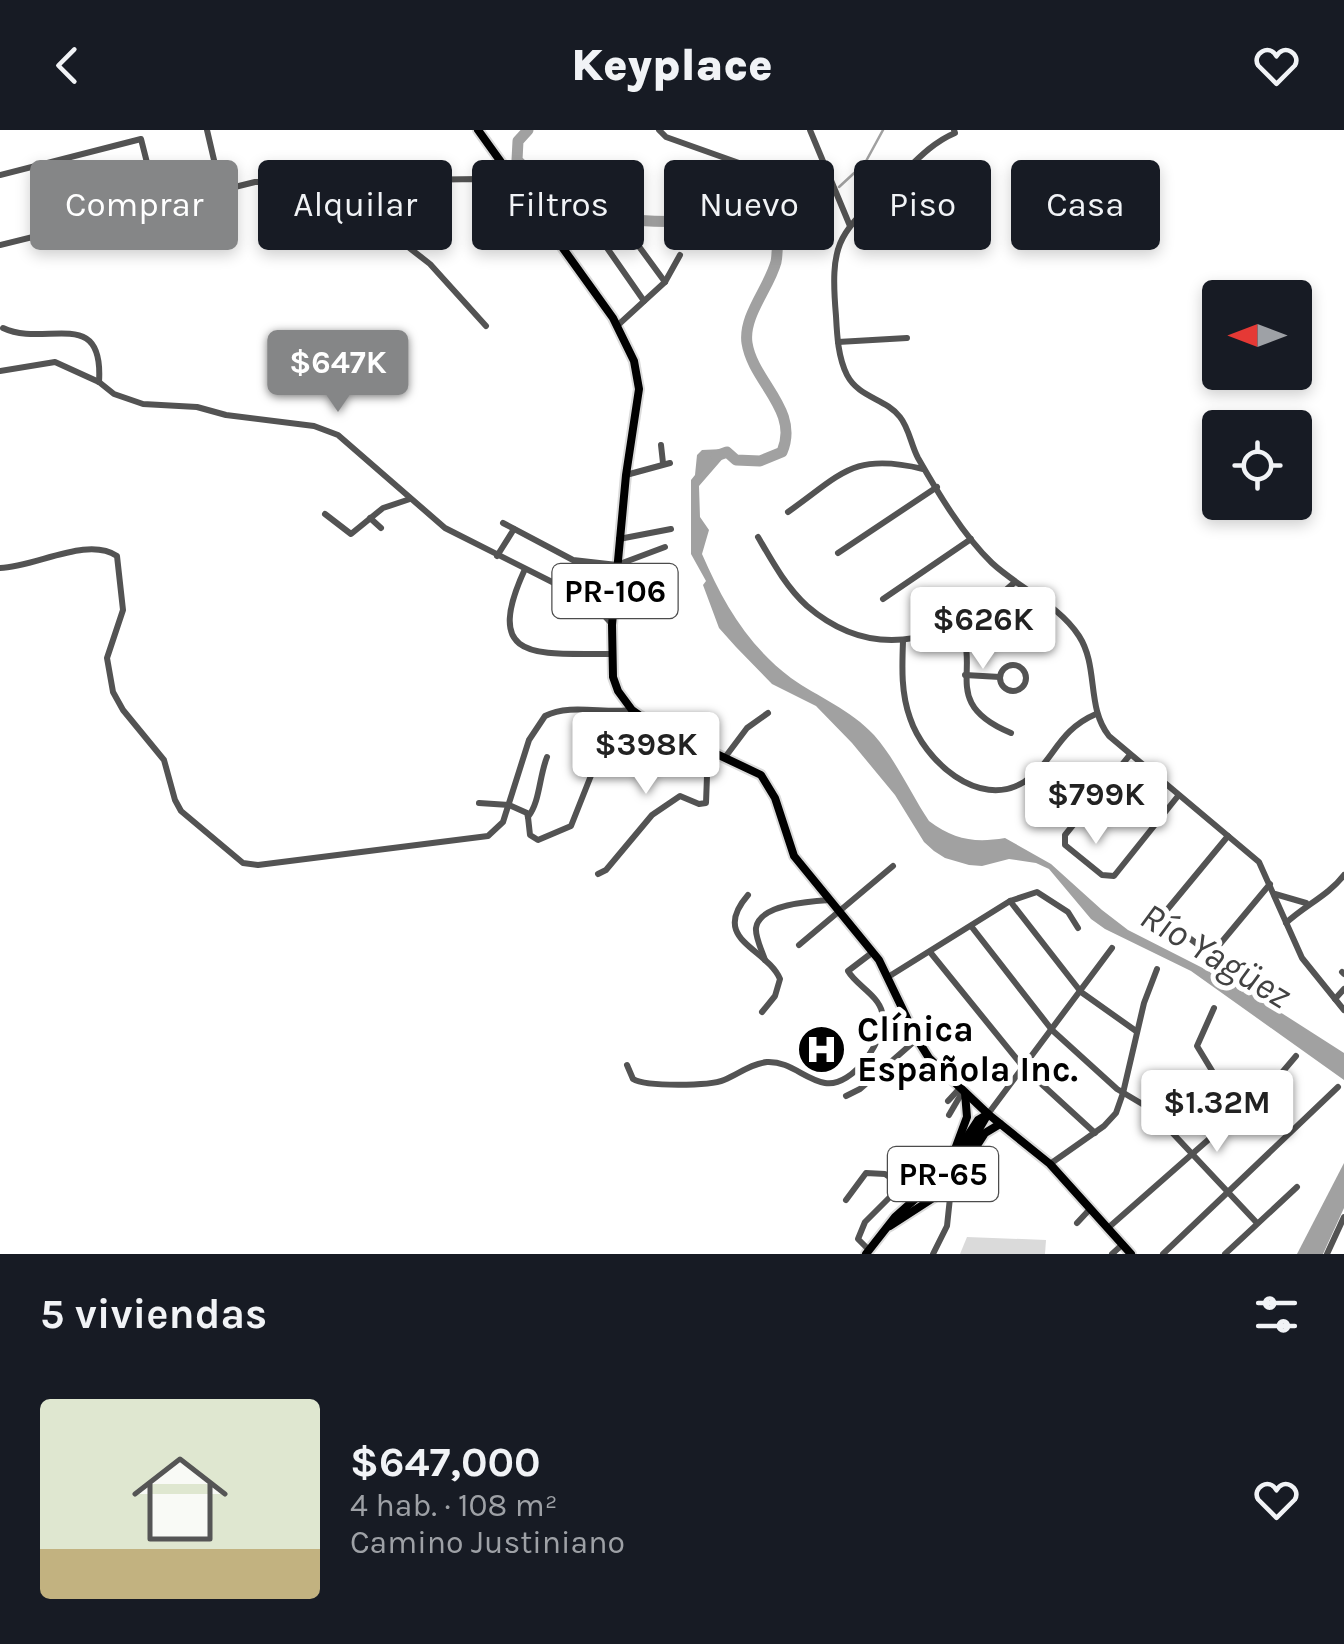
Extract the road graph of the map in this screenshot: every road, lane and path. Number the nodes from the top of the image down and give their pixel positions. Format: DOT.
graph roads {
  1 [pos="206,130"];
  2 [pos="478,130"];
  3 [pos="660,130"];
  4 [pos="810,130"];
  5 [pos="954,130"];
  6 [pos="58,160"];
  7 [pos="146,160"];
  8 [pos="214,160"];
  9 [pos="498,160"];
  10 [pos="729,160"];
  11 [pos="821,160"];
  12 [pos="30,167"];
  13 [pos="0,175"];
  14 [pos="834,194"];
  15 [pos="850,226"];
  16 [pos="30,238"];
  17 [pos="0,246"];
  18 [pos="411,250"];
  19 [pos="562,250"];
  20 [pos="608,250"];
  21 [pos="642,250"];
  22 [pos="680,255"];
  23 [pos="665,282"];
  24 [pos="644,301"];
  25 [pos="618,325"];
  26 [pos="486,326"];
  27 [pos="4,328"];
  28 [pos="907,338"];
  29 [pos="838,342"];
  30 [pos="0,371"];
  31 [pos="99,382"];
  32 [pos="662,446"];
  33 [pos="924,469"];
  34 [pos="626,475"];
  35 [pos="937,487"];
  36 [pos="410,499"];
  37 [pos="788,512"];
  38 [pos="326,514"];
  39 [pos="370,518"];
  40 [pos="503,524"];
  41 [pos="381,528"];
  42 [pos="514,529"];
  43 [pos="672,529"];
  44 [pos="758,537"];
  45 [pos="619,538"];
  46 [pos="971,538"];
  47 [pos="665,547"];
  48 [pos="838,554"];
  49 [pos="497,556"];
  50 [pos="617,564"];
  51 [pos="0,568"];
  52 [pos="525,569"];
  53 [pos="1015,582"];
  54 [pos="883,599"];
  55 [pos="612,625"];
  56 [pos="956,626"];
  57 [pos="902,641"];
  58 [pos="611,654"];
  59 [pos="965,675"];
  60 [pos="1000,676"];
  61 [pos="632,710"];
  62 [pos="768,713"];
  63 [pos="1096,714"];
  64 [pos="1012,733"];
  65 [pos="708,747"];
  66 [pos="726,756"];
  67 [pos="1129,756"];
  68 [pos="547,757"];
  69 [pos="594,768"];
  70 [pos="1178,796"];
  71 [pos="479,802"];
  72 [pos="509,806"];
  73 [pos="528,817"];
  74 [pos="1228,836"];
  75 [pos="893,866"];
  76 [pos="598,874"];
  77 [pos="1344,875"];
  78 [pos="1270,884"];
  79 [pos="1274,894"];
  80 [pos="748,895"];
  81 [pos="830,900"];
  82 [pos="1010,901"];
  83 [pos="1308,903"];
  84 [pos="842,911"];
  85 [pos="1286,923"];
  86 [pos="970,926"];
  87 [pos="1078,928"];
  88 [pos="799,945"];
  89 [pos="1112,948"];
  90 [pos="873,952"];
  91 [pos="930,952"];
  92 [pos="765,961"];
  93 [pos="1157,969"];
  94 [pos="888,977"];
  95 [pos="1344,989"];
  96 [pos="1082,992"];
  97 [pos="1335,998"];
  98 [pos="1214,1008"];
  99 [pos="1344,1010"];
  100 [pos="762,1012"];
  101 [pos="1052,1030"];
  102 [pos="1136,1031"];
  103 [pos="917,1038"];
  104 [pos="1296,1056"];
  105 [pos="627,1065"];
  106 [pos="1024,1068"];
  107 [pos="1338,1087"];
  108 [pos="963,1091"];
  109 [pos="1124,1092"];
  110 [pos="846,1096"];
  111 [pos="948,1101"];
  112 [pos="988,1114"];
  113 [pos="949,1115"];
  114 [pos="1160,1120"];
  115 [pos="1000,1124"];
  116 [pos="1095,1133"];
  117 [pos="1191,1154"];
  118 [pos="950,1164"];
  119 [pos="1050,1164"];
  120 [pos="952,1178"];
  121 [pos="1297,1187"];
  122 [pos="1227,1192"];
  123 [pos="846,1200"];
  124 [pos="1090,1209"];
  125 [pos="1344,1217"];
  126 [pos="1078,1222"];
  127 [pos="1257,1223"];
  128 [pos="890,1226"];
  129 [pos="1108,1228"];
  130 [pos="1123,1244"];
  131 [pos="868,1252"];
  132 [pos="933,1254"];
  133 [pos="1112,1254"];
  134 [pos="1132,1254"];
  135 [pos="1163,1254"];
  136 [pos="1224,1254"];
  137 [pos="1327,1254"];
  1 -- 8 [label="street"];
  2 -- 9 [label="main road, PR-106"];
  3 -- 10 [label="street"];
  4 -- 11 [label="street"];
  5 -- 15 [label="street"];
  6 -- 7 [label="street"];
  12 -- 13 [label="street"];
  14 -- 15 [label="street"];
  15 -- 29 [label="street"];
  16 -- 17 [label="street"];
  18 -- 26 [label="street"];
  19 -- 25 [label="main road, PR-106"];
  20 -- 24 [label="street"];
  21 -- 23 [label="street"];
  22 -- 23 [label="street"];
  23 -- 24 [label="street"];
  24 -- 25 [label="street"];
  25 -- 34 [label="main road, PR-106"];
  27 -- 31 [label="street"];
  28 -- 29 [label="street"];
  29 -- 33 [label="street"];
  30 -- 31 [label="street"];
  31 -- 36 [label="street"];
  32 -- 34 [label="street"];
  33 -- 35 [label="street"];
  33 -- 37 [label="street"];
  34 -- 45 [label="main road, PR-106"];
  35 -- 46 [label="street"];
  35 -- 48 [label="street"];
  36 -- 39 [label="street"];
  36 -- 49 [label="street"];
  38 -- 39 [label="street"];
  39 -- 41 [label="street"];
  40 -- 42 [label="street"];
  42 -- 49 [label="street"];
  42 -- 50 [label="street"];
  43 -- 45 [label="street"];
  44 -- 57 [label="street"];
  45 -- 50 [label="main road, PR-106"];
  46 -- 53 [label="street"];
  46 -- 54 [label="street"];
  47 -- 50 [label="street"];
  49 -- 52 [label="street"];
  50 -- 55 [label="main road, PR-106"];
  51 -- 72 [label="street"];
  52 -- 55 [label="street"];
  52 -- 58 [label="street"];
  53 -- 56 [label="street"];
  53 -- 63 [label="street"];
  55 -- 58 [label="main road, PR-106"];
  56 -- 57 [label="street"];
  56 -- 59 [label="street"];
  57 -- 63 [label="street"];
  58 -- 61 [label="main road, PR-106"];
  59 -- 60 [label="street"];
  59 -- 64 [label="street"];
  60 -- 60 [label="street"];
  61 -- 65 [label="main road"];
  61 -- 72 [label="street"];
  62 -- 66 [label="street"];
  63 -- 67 [label="street"];
  65 -- 66 [label="main road"];
  65 -- 76 [label="street"];
  66 -- 81 [label="main road"];
  67 -- 70 [label="street"];
  67 -- 70 [label="street"];
  68 -- 73 [label="street"];
  69 -- 73 [label="street"];
  70 -- 74 [label="street"];
  71 -- 72 [label="street"];
  72 -- 73 [label="street"];
  74 -- 78 [label="street"];
  74 -- 78 [label="street"];
  75 -- 84 [label="street"];
  77 -- 83 [label="street"];
  78 -- 79 [label="street"];
  79 -- 83 [label="street"];
  79 -- 85 [label="street"];
  80 -- 92 [label="street"];
  81 -- 84 [label="main road"];
  81 -- 92 [label="street"];
  82 -- 86 [label="street"];
  82 -- 87 [label="street"];
  82 -- 96 [label="street"];
  83 -- 85 [label="street"];
  84 -- 88 [label="street"];
  84 -- 90 [label="main road"];
  85 -- 97 [label="street"];
  86 -- 91 [label="street"];
  86 -- 101 [label="street"];
  89 -- 96 [label="street"];
  90 -- 94 [label="main road"];
  90 -- 105 [label="street"];
  91 -- 94 [label="street"];
  91 -- 106 [label="street"];
  92 -- 100 [label="street"];
  93 -- 102 [label="street"];
  94 -- 103 [label="main road"];
  95 -- 97 [label="street"];
  96 -- 101 [label="street"];
  96 -- 102 [label="street"];
  97 -- 99 [label="street"];
  98 -- 114 [label="street"];
  101 -- 106 [label="street"];
  101 -- 109 [label="street"];
  102 -- 109 [label="street"];
  103 -- 108 [label="main road"];
  103 -- 110 [label="street"];
  104 -- 117 [label="street"];
  106 -- 112 [label="street"];
  106 -- 116 [label="street"];
  107 -- 122 [label="street"];
  108 -- 111 [label="street"];
  108 -- 112 [label="main road"];
  108 -- 113 [label="street"];
  108 -- 118 [label="main road"];
  109 -- 114 [label="street"];
  109 -- 116 [label="street"];
  112 -- 115 [label="main road"];
  112 -- 118 [label="main road, PR-65"];
  112 -- 120 [label="main road, PR-65"];
  114 -- 117 [label="street"];
  115 -- 119 [label="main road"];
  115 -- 120 [label="main road"];
  116 -- 119 [label="street"];
  117 -- 122 [label="street"];
  117 -- 129 [label="street"];
  118 -- 128 [label="main road, PR-65"];
  119 -- 124 [label="main road"];
  120 -- 128 [label="main road, PR-65"];
  120 -- 132 [label="street"];
  121 -- 127 [label="street"];
  122 -- 127 [label="street"];
  122 -- 135 [label="street"];
  123 -- 131 [label="street"];
  124 -- 126 [label="street"];
  124 -- 129 [label="main road"];
  125 -- 137 [label="street"];
  127 -- 136 [label="street"];
  128 -- 131 [label="main road, PR-65"];
  129 -- 130 [label="main road"];
  130 -- 133 [label="street"];
  130 -- 134 [label="main road"];
}
